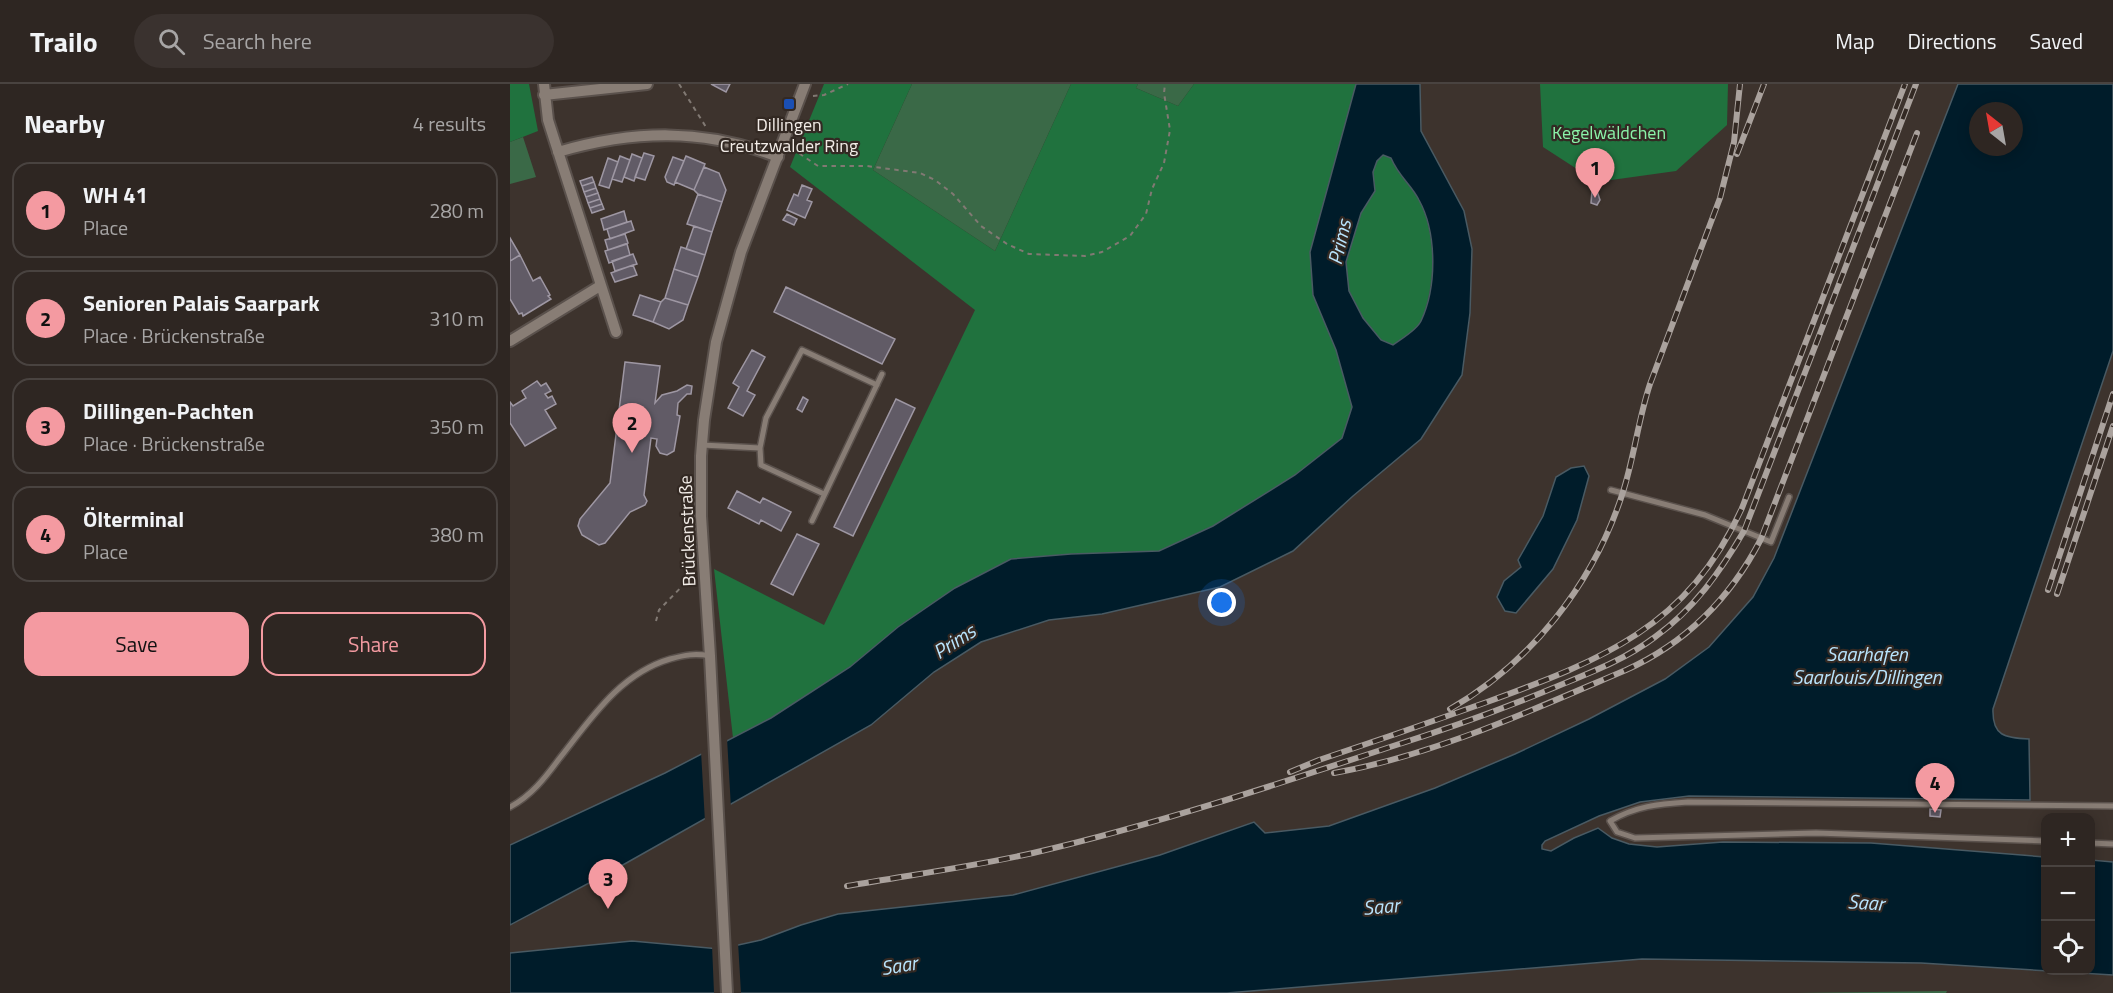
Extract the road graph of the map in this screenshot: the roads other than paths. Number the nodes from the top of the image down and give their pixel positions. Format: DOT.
graph roads {
  1 [pos="647,84"];
  2 [pos="806,84"];
  3 [pos="544,90"];
  4 [pos="558,152"];
  5 [pos="778,157"];
  6 [pos="600,286"];
  7 [pos="616,332"];
  8 [pos="510,341"];
  9 [pos="882,374"];
  10 [pos="877,385"];
  11 [pos="702,446"];
  12 [pos="760,448"];
  13 [pos="1611,490"];
  14 [pos="824,494"];
  15 [pos="1789,497"];
  16 [pos="812,521"];
  17 [pos="710,656"];
  18 [pos="2113,806"];
  19 [pos="510,807"];
  20 [pos="2041,841"];
  21 [pos="2095,843"];
  22 [pos="2113,844"];
  23 [pos="727,993"];
  1 -- 3 [label="street"];
  2 -- 5 [label="street, Brückenstraße"];
  3 -- 4 [label="street"];
  4 -- 5 [label="street"];
  4 -- 6 [label="street"];
  5 -- 11 [label="street, Brückenstraße"];
  6 -- 7 [label="street"];
  6 -- 8 [label="street"];
  9 -- 10 [label="lane"];
  10 -- 12 [label="lane"];
  10 -- 14 [label="lane"];
  11 -- 12 [label="lane"];
  11 -- 17 [label="street, Brückenstraße"];
  12 -- 14 [label="lane"];
  13 -- 15 [label="lane"];
  14 -- 16 [label="lane"];
  17 -- 19 [label="lane"];
  17 -- 23 [label="street, Brückenstraße"];
  18 -- 20 [label="lane"];
  21 -- 22 [label="lane"];
}
